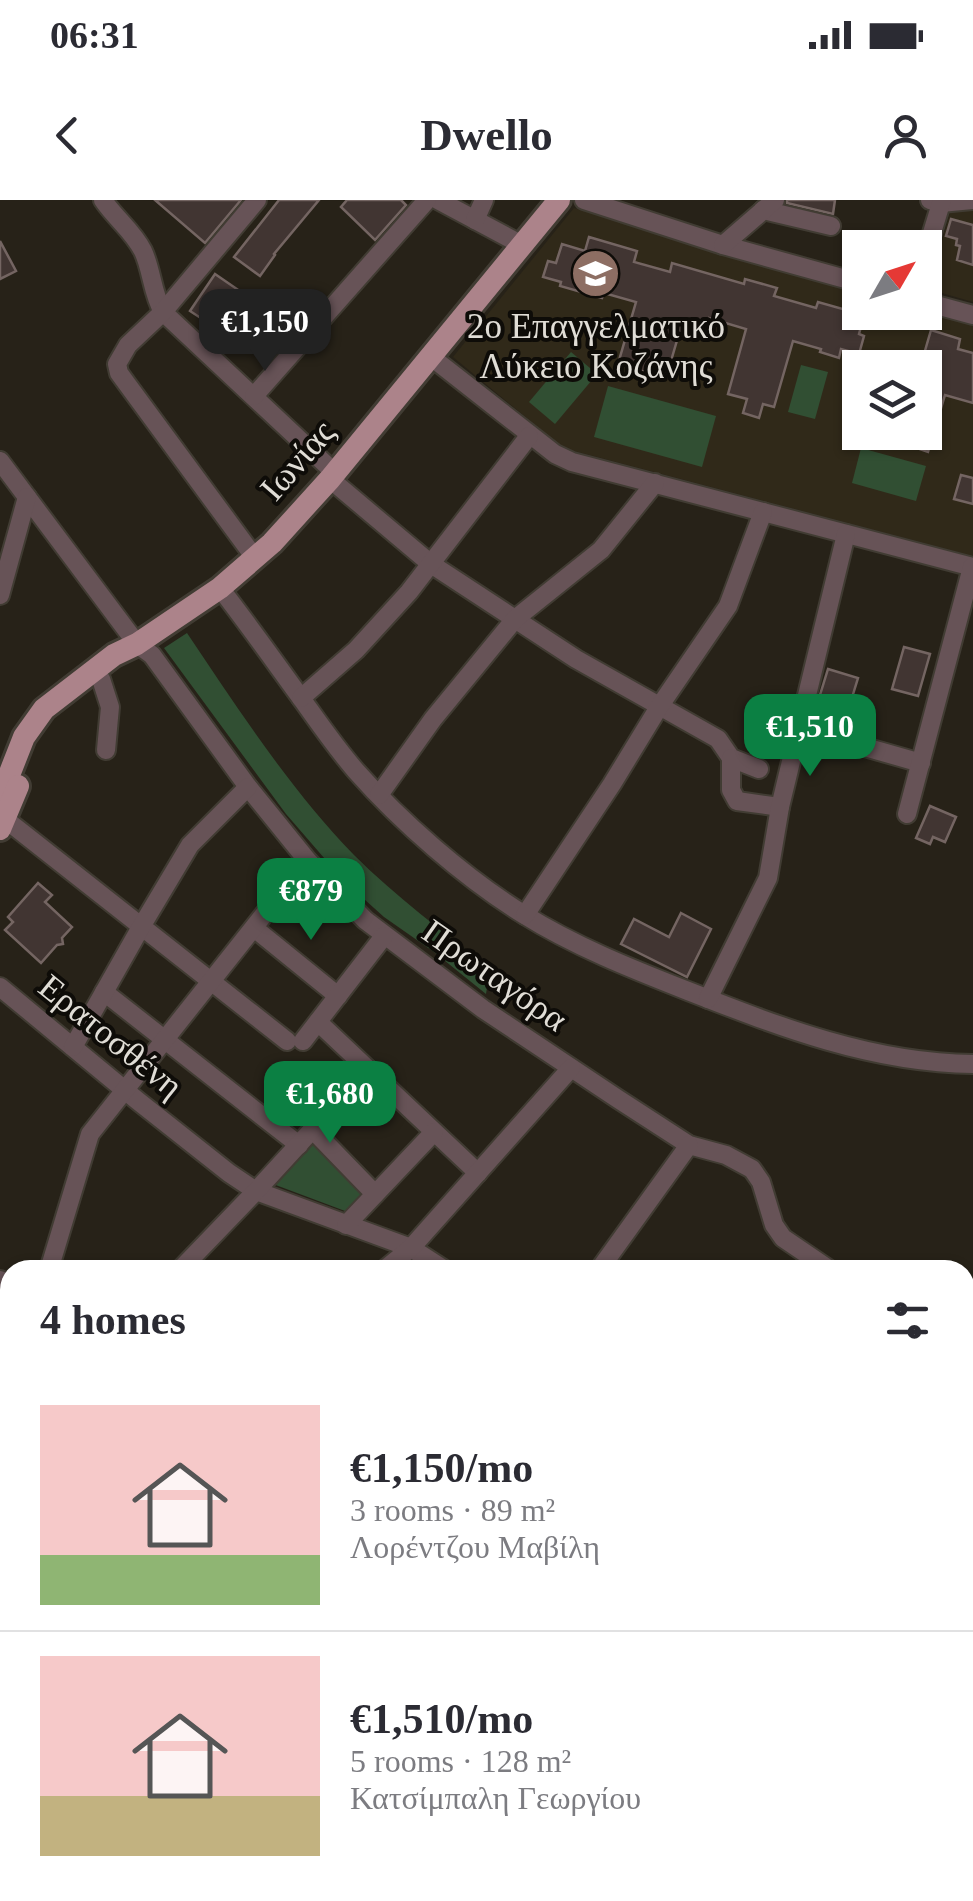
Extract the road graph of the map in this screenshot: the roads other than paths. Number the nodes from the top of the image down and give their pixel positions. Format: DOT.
graph roads {
  1 [pos="104,200"];
  2 [pos="257,200"];
  3 [pos="427,200"];
  4 [pos="438,200"];
  5 [pos="484,200"];
  6 [pos="559,200"];
  7 [pos="584,200"];
  8 [pos="973,200"];
  9 [pos="938,201"];
  10 [pos="769,205"];
  11 [pos="476,220"];
  12 [pos="830,226"];
  13 [pos="931,230"];
  14 [pos="522,245"];
  15 [pos="723,245"];
  16 [pos="842,278"];
  17 [pos="942,307"];
  18 [pos="163,312"];
  19 [pos="973,315"];
  20 [pos="430,356"];
  21 [pos="254,396"];
  22 [pos="530,436"];
  23 [pos="0,461"];
  24 [pos="332,476"];
  25 [pos="655,484"];
  26 [pos="27,496"];
  27 [pos="763,512"];
  28 [pos="846,534"];
  29 [pos="7,543"];
  30 [pos="256,558"];
  31 [pos="431,564"];
  32 [pos="972,567"];
  33 [pos="216,591"];
  34 [pos="0,595"];
  35 [pos="515,619"];
  36 [pos="146,638"];
  37 [pos="101,678"];
  38 [pos="301,698"];
  39 [pos="659,707"];
  40 [pos="798,728"];
  41 [pos="106,750"];
  42 [pos="731,758"];
  43 [pos="921,762"];
  44 [pos="760,769"];
  45 [pos="248,788"];
  46 [pos="379,795"];
  47 [pos="780,807"];
  48 [pos="907,814"];
  49 [pos="1,815"];
  50 [pos="307,860"];
  51 [pos="524,915"];
  52 [pos="140,927"];
  53 [pos="254,928"];
  54 [pos="384,936"];
  55 [pos="211,982"];
  56 [pos="0,987"];
  57 [pos="104,992"];
  58 [pos="338,996"];
  59 [pos="708,998"];
  60 [pos="318,1022"];
  61 [pos="165,1040"];
  62 [pos="72,1047"];
  63 [pos="973,1064"];
  64 [pos="571,1068"];
  65 [pos="368,1070"];
  66 [pos="125,1091"];
  67 [pos="313,1130"];
  68 [pos="434,1132"];
  69 [pos="299,1145"];
  70 [pos="689,1145"];
  71 [pos="478,1173"];
  72 [pos="256,1191"];
  73 [pos="375,1194"];
  74 [pos="346,1225"];
  75 [pos="411,1248"];
  76 [pos="52,1260"];
  77 [pos="190,1260"];
  78 [pos="396,1260"];
  79 [pos="430,1260"];
  80 [pos="607,1260"];
  81 [pos="815,1260"];
  1 -- 18 [label="street"];
  2 -- 18 [label="street"];
  3 -- 21 [label="street"];
  4 -- 11 [label="street"];
  5 -- 11 [label="street"];
  6 -- 14 [label="main road, Ιωνίας"];
  7 -- 15 [label="street"];
  8 -- 9 [label="street"];
  9 -- 13 [label="street"];
  10 -- 12 [label="street"];
  10 -- 15 [label="street"];
  11 -- 14 [label="street"];
  14 -- 20 [label="main road, Ιωνίας"];
  15 -- 16 [label="street"];
  17 -- 19 [label="street"];
  18 -- 21 [label="street"];
  18 -- 30 [label="street"];
  20 -- 22 [label="street"];
  20 -- 24 [label="main road, Ιωνίας"];
  21 -- 24 [label="street"];
  22 -- 25 [label="street"];
  22 -- 31 [label="street"];
  23 -- 26 [label="street, Πρωταγόρα"];
  24 -- 30 [label="main road, Ιωνίας"];
  24 -- 31 [label="street"];
  25 -- 27 [label="street"];
  25 -- 35 [label="street"];
  26 -- 29 [label="street"];
  26 -- 36 [label="street, Πρωταγόρα"];
  27 -- 28 [label="street"];
  27 -- 39 [label="street"];
  28 -- 32 [label="street"];
  28 -- 40 [label="street"];
  29 -- 34 [label="street"];
  30 -- 33 [label="main road, Ιωνίας"];
  31 -- 35 [label="street"];
  31 -- 38 [label="street"];
  32 -- 43 [label="street"];
  33 -- 36 [label="main road, Ιωνίας"];
  33 -- 38 [label="street"];
  35 -- 39 [label="street"];
  35 -- 46 [label="street"];
  36 -- 37 [label="main road, Ιωνίας"];
  36 -- 45 [label="street, Πρωταγόρα"];
  36 -- 49 [label="main road, Ιωνίας"];
  37 -- 41 [label="street"];
  37 -- 49 [label="main road, Ιωνίας"];
  38 -- 46 [label="street"];
  39 -- 42 [label="street"];
  39 -- 51 [label="street"];
  40 -- 43 [label="street"];
  40 -- 47 [label="street"];
  42 -- 44 [label="street"];
  42 -- 47 [label="street"];
  43 -- 48 [label="street"];
  45 -- 50 [label="street, Πρωταγόρα"];
  45 -- 52 [label="street"];
  46 -- 51 [label="street"];
  47 -- 59 [label="street"];
  49 -- 52 [label="street"];
  50 -- 53 [label="street"];
  50 -- 54 [label="street, Πρωταγόρα"];
  51 -- 59 [label="street"];
  52 -- 55 [label="street"];
  52 -- 57 [label="street"];
  53 -- 55 [label="street"];
  53 -- 58 [label="street"];
  54 -- 58 [label="street"];
  54 -- 64 [label="street, Πρωταγόρα"];
  55 -- 60 [label="street"];
  55 -- 61 [label="street"];
  56 -- 62 [label="street, Ερατοσθένη"];
  57 -- 61 [label="street"];
  57 -- 62 [label="street"];
  58 -- 60 [label="street"];
  59 -- 63 [label="street"];
  60 -- 65 [label="street"];
  61 -- 66 [label="street"];
  61 -- 69 [label="street"];
  62 -- 66 [label="street, Ερατοσθένη"];
  64 -- 70 [label="street, Πρωταγόρα"];
  64 -- 71 [label="street"];
  65 -- 67 [label="street"];
  65 -- 68 [label="street"];
  66 -- 72 [label="street, Ερατοσθένη"];
  66 -- 76 [label="street"];
  67 -- 69 [label="street"];
  67 -- 73 [label="street"];
  68 -- 71 [label="street"];
  68 -- 73 [label="street"];
  69 -- 72 [label="street"];
  70 -- 80 [label="street"];
  70 -- 81 [label="street, Πρωταγόρα"];
  71 -- 75 [label="street"];
  72 -- 74 [label="street, Ερατοσθένη"];
  72 -- 77 [label="street"];
  73 -- 74 [label="street"];
  74 -- 75 [label="street, Ερατοσθένη"];
  75 -- 78 [label="street"];
  75 -- 79 [label="street, Ερατοσθένη"];
}
